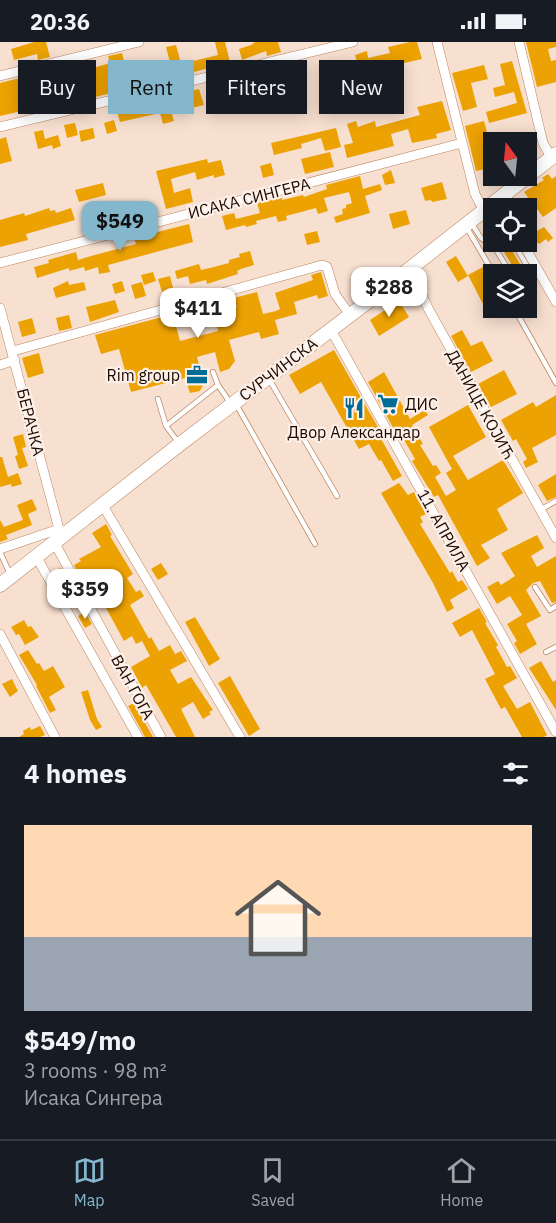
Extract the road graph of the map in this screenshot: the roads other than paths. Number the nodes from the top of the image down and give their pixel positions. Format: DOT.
graph roads {
  1 [pos="139,42"];
  2 [pos="353,42"];
  3 [pos="437,42"];
  4 [pos="519,42"];
  5 [pos="0,76"];
  6 [pos="0,127"];
  7 [pos="462,143"];
  8 [pos="554,155"];
  9 [pos="503,198"];
  10 [pos="483,199"];
  11 [pos="483,213"];
  12 [pos="468,223"];
  13 [pos="528,252"];
  14 [pos="0,263"];
  15 [pos="489,264"];
  16 [pos="505,264"];
  17 [pos="409,269"];
  18 [pos="556,302"];
  19 [pos="0,309"];
  20 [pos="350,315"];
  21 [pos="520,318"];
  22 [pos="331,330"];
  23 [pos="14,356"];
  24 [pos="0,365"];
  25 [pos="213,372"];
  26 [pos="268,376"];
  27 [pos="556,382"];
  28 [pos="218,385"];
  29 [pos="158,399"];
  30 [pos="233,403"];
  31 [pos="166,426"];
  32 [pos="180,444"];
  33 [pos="337,495"];
  34 [pos="556,501"];
  35 [pos="102,504"];
  36 [pos="540,510"];
  37 [pos="58,535"];
  38 [pos="556,538"];
  39 [pos="315,544"];
  40 [pos="0,550"];
  41 [pos="36,556"];
  42 [pos="11,575"];
  43 [pos="0,585"];
  44 [pos="535,587"];
  45 [pos="556,606"];
  46 [pos="0,634"];
  47 [pos="556,647"];
  48 [pos="546,652"];
  49 [pos="556,732"];
  50 [pos="56,737"];
  51 [pos="138,737"];
  52 [pos="161,737"];
  53 [pos="240,737"];
  1 -- 5 [label="street"];
  2 -- 6 [label="street"];
  3 -- 7 [label="street"];
  4 -- 8 [label="street"];
  7 -- 10 [label="street"];
  7 -- 14 [label="street, ИСАКА СИНГЕРА"];
  8 -- 9 [label="main road, СУРЧИНСКА"];
  11 -- 12 [label="main road, СУРЧИНСКА"];
  12 -- 15 [label="lane"];
  12 -- 16 [label="lane"];
  12 -- 17 [label="main road, СУРЧИНСКА"];
  13 -- 18 [label="street"];
  17 -- 20 [label="main road, СУРЧИНСКА"];
  17 -- 36 [label="street, ДАНИЦЕ КОЈИЋ"];
  19 -- 23 [label="street, БЕРАЧКА"];
  20 -- 22 [label="main road, СУРЧИНСКА"];
  20 -- 23 [label="street"];
  21 -- 27 [label="lane"];
  22 -- 26 [label="main road, СУРЧИНСКА"];
  22 -- 49 [label="street, 11. АПРИЛА"];
  23 -- 24 [label="street"];
  23 -- 37 [label="street, БЕРАЧКА"];
  25 -- 28 [label="lane"];
  26 -- 30 [label="main road, СУРЧИНСКА"];
  26 -- 33 [label="lane"];
  28 -- 30 [label="lane"];
  28 -- 31 [label="lane"];
  29 -- 31 [label="lane"];
  30 -- 32 [label="main road, СУРЧИНСКА"];
  30 -- 39 [label="lane"];
  31 -- 32 [label="lane"];
  32 -- 35 [label="main road, СУРЧИНСКА"];
  34 -- 36 [label="lane"];
  35 -- 37 [label="main road, СУРЧИНСКА"];
  35 -- 53 [label="street"];
  36 -- 38 [label="street, ДАНИЦЕ КОЈИЋ"];
  37 -- 40 [label="street"];
  37 -- 41 [label="main road, СУРЧИНСКА"];
  37 -- 52 [label="street, ВАН ГОГА"];
  40 -- 42 [label="lane"];
  41 -- 42 [label="main road, СУРЧИНСКА"];
  41 -- 51 [label="street"];
  42 -- 43 [label="main road, СУРЧИНСКА"];
  44 -- 45 [label="lane"];
  46 -- 50 [label="street"];
  47 -- 48 [label="lane"];
}
